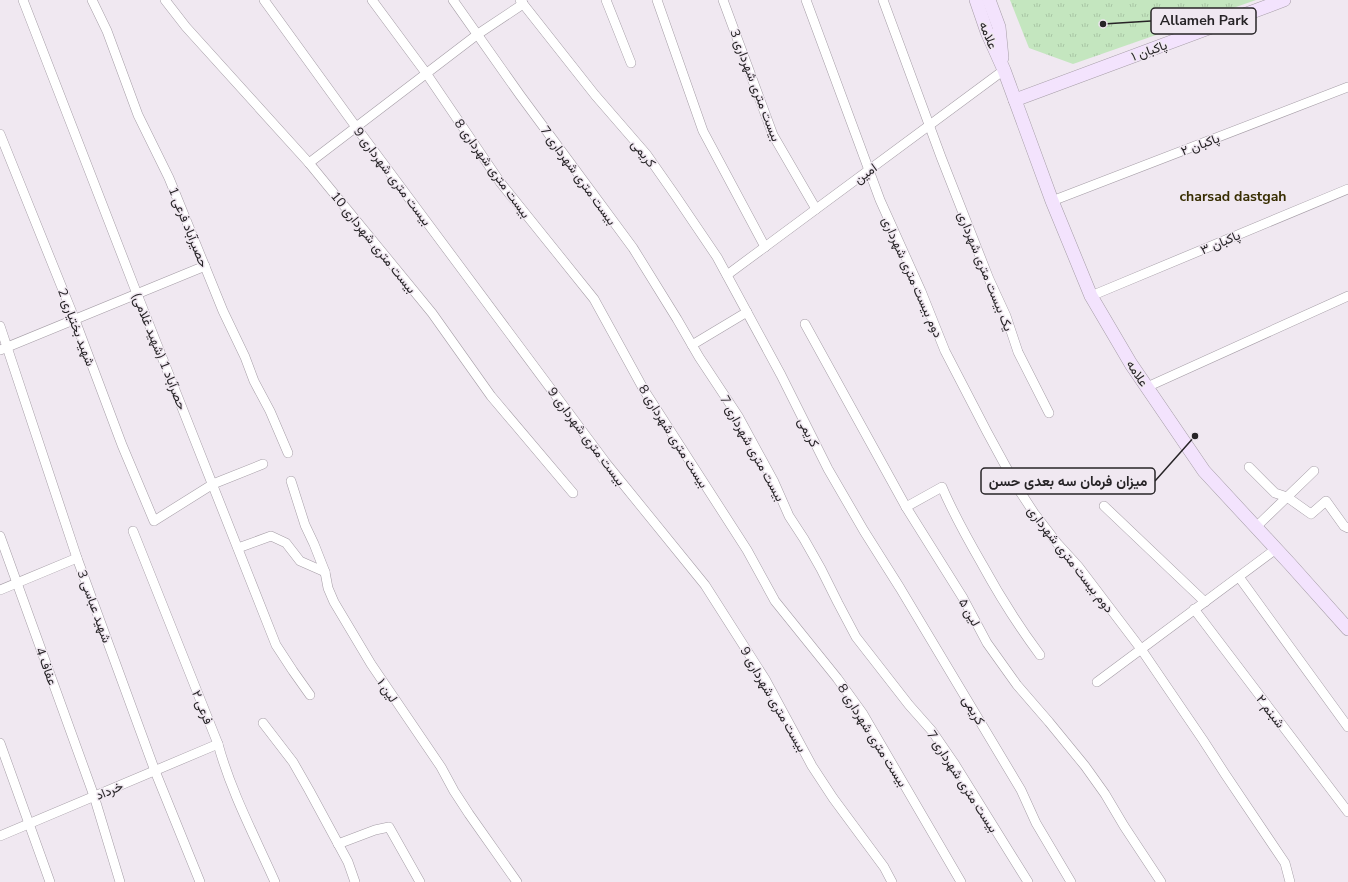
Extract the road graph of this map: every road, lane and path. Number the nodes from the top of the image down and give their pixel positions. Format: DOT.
graph roads {
  1 [pos="23,0"];
  2 [pos="92,0"];
  3 [pos="165,0"];
  4 [pos="264,0"];
  5 [pos="372,0"];
  6 [pos="453,0"];
  7 [pos="606,0"];
  8 [pos="656,0"];
  9 [pos="723,0"];
  10 [pos="806,0"];
  11 [pos="883,0"];
  12 [pos="976,0"];
  13 [pos="989,0"];
  14 [pos="1284,0"];
  15 [pos="521,1"];
  16 [pos="478,34"];
  17 [pos="631,63"];
  18 [pos="1004,70"];
  19 [pos="426,74"];
  20 [pos="1348,87"];
  21 [pos="1015,100"];
  22 [pos="930,125"];
  23 [pos="356,127"];
  24 [pos="0,134"];
  25 [pos="309,163"];
  26 [pos="869,170"];
  27 [pos="1348,189"];
  28 [pos="1052,201"];
  29 [pos="816,210"];
  30 [pos="765,247"];
  31 [pos="205,266"];
  32 [pos="727,275"];
  33 [pos="137,294"];
  34 [pos="1091,296"];
  35 [pos="1348,296"];
  36 [pos="747,312"];
  37 [pos="74,320"];
  38 [pos="805,324"];
  39 [pos="0,326"];
  40 [pos="692,345"];
  41 [pos="4,349"];
  42 [pos="1147,387"];
  43 [pos="1049,413"];
  44 [pos="288,453"];
  45 [pos="263,464"];
  46 [pos="1249,467"];
  47 [pos="1314,470"];
  48 [pos="291,481"];
  49 [pos="213,484"];
  50 [pos="573,493"];
  51 [pos="1287,497"];
  52 [pos="1104,506"];
  53 [pos="906,507"];
  54 [pos="1256,527"];
  55 [pos="1348,528"];
  56 [pos="133,531"];
  57 [pos="0,536"];
  58 [pos="238,548"];
  59 [pos="1276,549"];
  60 [pos="78,558"];
  61 [pos="325,572"];
  62 [pos="1239,577"];
  63 [pos="17,583"];
  64 [pos="0,590"];
  65 [pos="1205,602"];
  66 [pos="1194,609"];
  67 [pos="1347,626"];
  68 [pos="1141,649"];
  69 [pos="1040,655"];
  70 [pos="1097,682"];
  71 [pos="310,695"];
  72 [pos="263,723"];
  73 [pos="1348,727"];
  74 [pos="0,743"];
  75 [pos="218,744"];
  76 [pos="154,771"];
  77 [pos="94,796"];
  78 [pos="1348,812"];
  79 [pos="29,824"];
  80 [pos="0,836"];
  81 [pos="338,844"];
  82 [pos="50,882"];
  83 [pos="120,882"];
  84 [pos="200,882"];
  85 [pos="275,882"];
  86 [pos="355,882"];
  87 [pos="420,882"];
  88 [pos="517,882"];
  89 [pos="892,882"];
  90 [pos="961,882"];
  91 [pos="1028,882"];
  92 [pos="1071,882"];
  93 [pos="1161,882"];
  94 [pos="1290,882"];
  1 -- 33 [label="street, حصرآباد 1 (شهید غلامی)"];
  2 -- 31 [label="street, حصیرآباد فرعی 1"];
  3 -- 25 [label="street, بیست متری شهرداری 10"];
  4 -- 23 [label="street, بیست متری شهرداری 9"];
  5 -- 19 [label="street, بیست متری شهرداری 8"];
  6 -- 16 [label="street, بیست متری شهرداری 7"];
  7 -- 17 [label="street"];
  8 -- 30 [label="street"];
  9 -- 29 [label="street, بیست متری شهرداری 3"];
  10 -- 26 [label="street, دوم بیست متری شهرداری"];
  11 -- 22 [label="street, یک بیست متری شهرداری"];
  12 -- 18 [label="street, علامه"];
  13 -- 18 [label="street, علامه"];
  14 -- 21 [label="street, پاکبان ۱"];
  15 -- 16 [label="street"];
  15 -- 32 [label="street, کریمی"];
  16 -- 19 [label="street"];
  16 -- 40 [label="street, بیست متری شهرداری 7"];
  18 -- 21 [label="street, علامه"];
  18 -- 22 [label="street, امین"];
  19 -- 23 [label="street"];
  19 -- 90 [label="street, بیست متری شهرداری 8"];
  20 -- 28 [label="street, پاکبان ۲"];
  21 -- 28 [label="street, علامه"];
  22 -- 26 [label="street, امین"];
  22 -- 43 [label="street, یک بیست متری شهرداری"];
  23 -- 25 [label="street"];
  23 -- 89 [label="street, بیست متری شهرداری 9"];
  24 -- 37 [label="street, شهید بختیاری 2"];
  25 -- 50 [label="street, بیست متری شهرداری 10"];
  26 -- 29 [label="street, امین"];
  26 -- 68 [label="street, دوم بیست متری شهرداری"];
  27 -- 34 [label="street, پاکبان ۳"];
  28 -- 34 [label="street, علامه"];
  29 -- 30 [label="street, امین"];
  30 -- 32 [label="street, امین"];
  31 -- 33 [label="street"];
  31 -- 44 [label="street, حصیرآباد فرعی 1"];
  32 -- 36 [label="street, کریمی"];
  33 -- 37 [label="street"];
  33 -- 49 [label="street, حصرآباد 1 (شهید غلامی)"];
  34 -- 42 [label="street, علامه"];
  35 -- 42 [label="street"];
  36 -- 40 [label="street"];
  36 -- 92 [label="street, کریمی"];
  37 -- 41 [label="street"];
  37 -- 49 [label="street, شهید بختیاری 2"];
  38 -- 53 [label="street, لین ۵"];
  39 -- 41 [label="street, شهید عباسی 3"];
  40 -- 91 [label="street, بیست متری شهرداری 7"];
  41 -- 60 [label="street, شهید عباسی 3"];
  42 -- 54 [label="street, علامه"];
  45 -- 49 [label="street"];
  46 -- 51 [label="street"];
  47 -- 51 [label="street"];
  48 -- 61 [label="street, لین ۱"];
  49 -- 58 [label="street, حصرآباد 1 (شهید غلامی)"];
  51 -- 54 [label="street"];
  51 -- 55 [label="street"];
  52 -- 65 [label="street"];
  53 -- 69 [label="street"];
  53 -- 93 [label="street, لین ۵"];
  54 -- 59 [label="street, علامه"];
  56 -- 75 [label="street, ۲ فرعی"];
  57 -- 63 [label="street, عفاف 4"];
  58 -- 61 [label="street"];
  58 -- 71 [label="street, حصرآباد 1 (شهید غلامی)"];
  59 -- 62 [label="street"];
  59 -- 67 [label="street, علامه"];
  60 -- 63 [label="street"];
  60 -- 76 [label="street, شهید عباسی 3"];
  61 -- 88 [label="street, لین ۱"];
  62 -- 65 [label="street"];
  62 -- 73 [label="street"];
  63 -- 64 [label="street"];
  63 -- 77 [label="street, عفاف 4"];
  65 -- 66 [label="street"];
  66 -- 68 [label="street"];
  66 -- 78 [label="street, شبنم ۲"];
  68 -- 70 [label="street"];
  68 -- 94 [label="street, دوم بیست متری شهرداری"];
  72 -- 81 [label="street"];
  74 -- 79 [label="street"];
  75 -- 76 [label="street, خرداد"];
  75 -- 85 [label="street, ۲ فرعی"];
  76 -- 77 [label="street, خرداد"];
  76 -- 84 [label="street, شهید عباسی 3"];
  77 -- 79 [label="street, خرداد"];
  77 -- 83 [label="street, عفاف 4"];
  79 -- 80 [label="street, خرداد"];
  79 -- 82 [label="street"];
  81 -- 86 [label="street"];
  81 -- 87 [label="street"];
}
